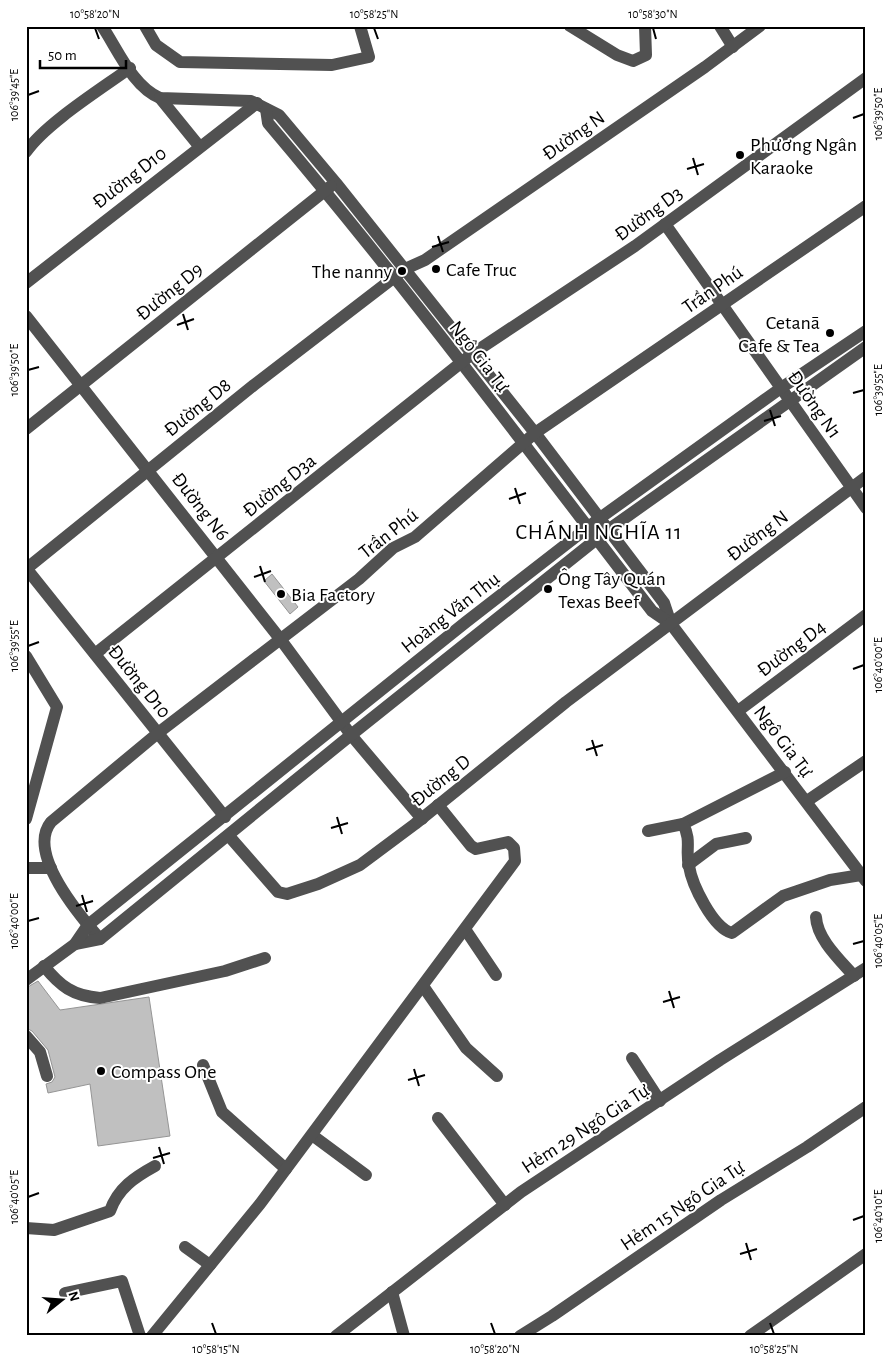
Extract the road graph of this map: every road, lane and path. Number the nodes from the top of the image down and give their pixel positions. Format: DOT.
graph roads {
  1 [pos="102,26"];
  2 [pos="145,26"];
  3 [pos="360,26"];
  4 [pos="570,26"];
  5 [pos="645,26"];
  6 [pos="720,26"];
  7 [pos="760,26"];
  8 [pos="733,47"];
  9 [pos="130,68"];
  10 [pos="866,78"];
  11 [pos="160,98"];
  12 [pos="261,106"];
  13 [pos="199,146"];
  14 [pos="26,152"];
  15 [pos="336,183"];
  16 [pos="325,191"];
  17 [pos="866,206"];
  18 [pos="665,224"];
  19 [pos="405,269"];
  20 [pos="394,278"];
  21 [pos="26,283"];
  22 [pos="722,305"];
  23 [pos="26,316"];
  24 [pos="866,331"];
  25 [pos="857,348"];
  26 [pos="472,354"];
  27 [pos="461,362"];
  28 [pos="81,386"];
  29 [pos="781,388"];
  30 [pos="789,399"];
  31 [pos="26,429"];
  32 [pos="535,433"];
  33 [pos="717,434"];
  34 [pos="524,443"];
  35 [pos="726,445"];
  36 [pos="668,469"];
  37 [pos="149,470"];
  38 [pos="866,477"];
  39 [pos="677,480"];
  40 [pos="851,487"];
  41 [pos="866,508"];
  42 [pos="600,518"];
  43 [pos="589,527"];
  44 [pos="608,530"];
  45 [pos="596,539"];
  46 [pos="217,558"];
  47 [pos="27,569"];
  48 [pos="523,578"];
  49 [pos="532,590"];
  50 [pos="866,615"];
  51 [pos="466,622"];
  52 [pos="671,624"];
  53 [pos="476,634"];
  54 [pos="281,640"];
  55 [pos="95,654"];
  56 [pos="26,656"];
  57 [pos="410,666"];
  58 [pos="422,678"];
  59 [pos="738,712"];
  60 [pos="342,722"];
  61 [pos="158,733"];
  62 [pos="351,735"];
  63 [pos="866,761"];
  64 [pos="785,772"];
  65 [pos="269,782"];
  66 [pos="279,793"];
  67 [pos="807,801"];
  68 [pos="438,805"];
  69 [pos="225,816"];
  70 [pos="26,819"];
  71 [pos="422,819"];
  72 [pos="683,824"];
  73 [pos="648,831"];
  74 [pos="229,836"];
  75 [pos="746,838"];
  76 [pos="195,841"];
  77 [pos="205,854"];
  78 [pos="688,865"];
  79 [pos="26,868"];
  80 [pos="51,868"];
  81 [pos="863,878"];
  82 [pos="816,917"];
  83 [pos="88,925"];
  84 [pos="465,929"];
  85 [pos="100,939"];
  86 [pos="75,944"];
  87 [pos="265,958"];
  88 [pos="44,966"];
  89 [pos="866,968"];
  90 [pos="496,975"];
  91 [pos="854,976"];
  92 [pos="26,980"];
  93 [pos="423,986"];
  94 [pos="26,1036"];
  95 [pos="632,1058"];
  96 [pos="203,1065"];
  97 [pos="47,1076"];
  98 [pos="498,1076"];
  99 [pos="660,1101"];
  100 [pos="866,1108"];
  101 [pos="438,1118"];
  102 [pos="312,1135"];
  103 [pos="155,1166"];
  104 [pos="286,1169"];
  105 [pos="366,1175"];
  106 [pos="505,1205"];
  107 [pos="26,1228"];
  108 [pos="185,1246"];
  109 [pos="866,1254"];
  110 [pos="210,1265"];
  111 [pos="392,1292"];
  112 [pos="64,1294"];
  113 [pos="140,1336"];
  114 [pos="152,1336"];
  115 [pos="336,1336"];
  116 [pos="404,1336"];
  117 [pos="520,1336"];
  118 [pos="750,1336"];
  1 -- 9 [label="street"];
  2 -- 3 [label="street"];
  4 -- 5 [label="street"];
  6 -- 8 [label="street"];
  7 -- 8 [label="street, Đường N"];
  8 -- 19 [label="street, Đường N"];
  9 -- 11 [label="street"];
  9 -- 14 [label="street"];
  10 -- 18 [label="street, Đường D3"];
  11 -- 12 [label="street"];
  11 -- 13 [label="street"];
  12 -- 13 [label="street, Đường D10"];
  12 -- 15 [label="street, Ngô Gia Tự"];
  12 -- 16 [label="street, Ngô Gia Tự"];
  13 -- 21 [label="street, Đường D10"];
  15 -- 16 [label="street, Đường D9"];
  15 -- 19 [label="street, Ngô Gia Tự"];
  16 -- 20 [label="street, Ngô Gia Tự"];
  16 -- 28 [label="street, Đường D9"];
  17 -- 22 [label="street, Trần Phú"];
  18 -- 22 [label="street, Đường N1"];
  18 -- 26 [label="street, Đường D3"];
  19 -- 20 [label="street, Đường N"];
  19 -- 26 [label="street, Ngô Gia Tự"];
  20 -- 27 [label="street, Ngô Gia Tự"];
  20 -- 37 [label="street, Đường D8"];
  22 -- 29 [label="street, Đường N1"];
  22 -- 32 [label="street, Trần Phú"];
  23 -- 28 [label="street, Đường N6"];
  24 -- 25 [label="street, Hoàng Văn Thụ"];
  25 -- 29 [label="street, Hoàng Văn Thụ"];
  25 -- 30 [label="street, Hoàng Văn Thụ"];
  26 -- 27 [label="street, Đường D3"];
  26 -- 32 [label="street, Ngô Gia Tự"];
  27 -- 34 [label="street, Ngô Gia Tự"];
  27 -- 46 [label="street, Đường D3a"];
  28 -- 31 [label="street, Đường D9"];
  28 -- 37 [label="street, Đường N6"];
  29 -- 30 [label="street, Đường N1"];
  29 -- 33 [label="street, Hoàng Văn Thụ"];
  30 -- 35 [label="street, Hoàng Văn Thụ"];
  30 -- 40 [label="street, Đường N1"];
  32 -- 34 [label="street, Trần Phú"];
  32 -- 42 [label="street, Ngô Gia Tự"];
  33 -- 35 [label="street"];
  33 -- 36 [label="street, Hoàng Văn Thụ"];
  34 -- 43 [label="street, Ngô Gia Tự"];
  34 -- 54 [label="street, Trần Phú"];
  35 -- 39 [label="street, Hoàng Văn Thụ"];
  36 -- 39 [label="street"];
  36 -- 42 [label="street, Hoàng Văn Thụ"];
  37 -- 46 [label="street, Đường N6"];
  37 -- 47 [label="street, Đường D8"];
  38 -- 40 [label="street, Đường N"];
  39 -- 44 [label="street, Hoàng Văn Thụ"];
  40 -- 41 [label="street, Đường N1"];
  40 -- 52 [label="street, Đường N"];
  42 -- 43 [label="street, Hoàng Văn Thụ"];
  42 -- 44 [label="street, Ngô Gia Tự"];
  43 -- 45 [label="street, Ngô Gia Tự"];
  43 -- 48 [label="street, Hoàng Văn Thụ"];
  44 -- 45 [label="street, Hoàng Văn Thụ"];
  44 -- 52 [label="street, Ngô Gia Tự"];
  45 -- 49 [label="street, Hoàng Văn Thụ"];
  45 -- 52 [label="street, Ngô Gia Tự"];
  46 -- 54 [label="street, Đường N6"];
  46 -- 55 [label="street, Đường D3a"];
  47 -- 55 [label="street, Đường D10"];
  48 -- 49 [label="street"];
  48 -- 51 [label="street, Hoàng Văn Thụ"];
  49 -- 53 [label="street, Hoàng Văn Thụ"];
  50 -- 59 [label="street, Đường D4"];
  51 -- 53 [label="street"];
  51 -- 57 [label="street, Hoàng Văn Thụ"];
  52 -- 59 [label="street, Ngô Gia Tự"];
  52 -- 68 [label="street, Đường D"];
  53 -- 58 [label="street, Hoàng Văn Thụ"];
  54 -- 60 [label="street, Đường N6"];
  54 -- 61 [label="street, Trần Phú"];
  55 -- 61 [label="street, Đường D10"];
  56 -- 70 [label="street"];
  57 -- 58 [label="street"];
  57 -- 60 [label="street, Hoàng Văn Thụ"];
  58 -- 62 [label="street, Hoàng Văn Thụ"];
  59 -- 64 [label="street, Ngô Gia Tự"];
  60 -- 62 [label="street, Đường N6"];
  60 -- 65 [label="street, Hoàng Văn Thụ"];
  61 -- 69 [label="street, Đường D10"];
  61 -- 80 [label="street, Trần Phú"];
  62 -- 66 [label="street, Hoàng Văn Thụ"];
  62 -- 71 [label="street, Đường N6"];
  63 -- 67 [label="street"];
  64 -- 67 [label="street, Ngô Gia Tự"];
  64 -- 72 [label="street"];
  65 -- 66 [label="street"];
  65 -- 69 [label="street, Hoàng Văn Thụ"];
  66 -- 74 [label="street, Hoàng Văn Thụ"];
  67 -- 81 [label="street, Ngô Gia Tự"];
  68 -- 71 [label="street, Đường D"];
  68 -- 84 [label="street"];
  69 -- 76 [label="street, Hoàng Văn Thụ"];
  71 -- 74 [label="street, Đường D"];
  72 -- 73 [label="street"];
  72 -- 78 [label="street"];
  74 -- 77 [label="street, Hoàng Văn Thụ"];
  75 -- 78 [label="street"];
  76 -- 77 [label="street"];
  76 -- 83 [label="street, Hoàng Văn Thụ"];
  77 -- 85 [label="street, Hoàng Văn Thụ"];
  78 -- 81 [label="street"];
  79 -- 80 [label="street"];
  80 -- 83 [label="street, Trần Phú"];
  82 -- 91 [label="street"];
  83 -- 85 [label="street, Trần Phú"];
  83 -- 86 [label="street, Hoàng Văn Thụ"];
  84 -- 90 [label="street"];
  84 -- 93 [label="street"];
  85 -- 86 [label="street, Hoàng Văn Thụ"];
  86 -- 88 [label="street, Hoàng Văn Thụ"];
  87 -- 88 [label="street"];
  88 -- 92 [label="street, Hoàng Văn Thụ"];
  89 -- 91 [label="street, Hẻm 29 Ngô Gia Tự"];
  91 -- 99 [label="street, Hẻm 29 Ngô Gia Tự"];
  93 -- 98 [label="street"];
  93 -- 102 [label="street"];
  94 -- 97 [label="street"];
  95 -- 99 [label="street"];
  96 -- 104 [label="street"];
  99 -- 106 [label="street, Hẻm 29 Ngô Gia Tự"];
  100 -- 117 [label="street, Hẻm 15 Ngô Gia Tự"];
  101 -- 106 [label="street"];
  102 -- 104 [label="street"];
  102 -- 105 [label="street"];
  103 -- 107 [label="street"];
  104 -- 110 [label="street"];
  106 -- 111 [label="street, Hẻm 29 Ngô Gia Tự"];
  108 -- 110 [label="street"];
  109 -- 118 [label="street"];
  110 -- 114 [label="street"];
  111 -- 115 [label="street, Hẻm 29 Ngô Gia Tự"];
  111 -- 116 [label="street"];
  112 -- 113 [label="street"];
}
